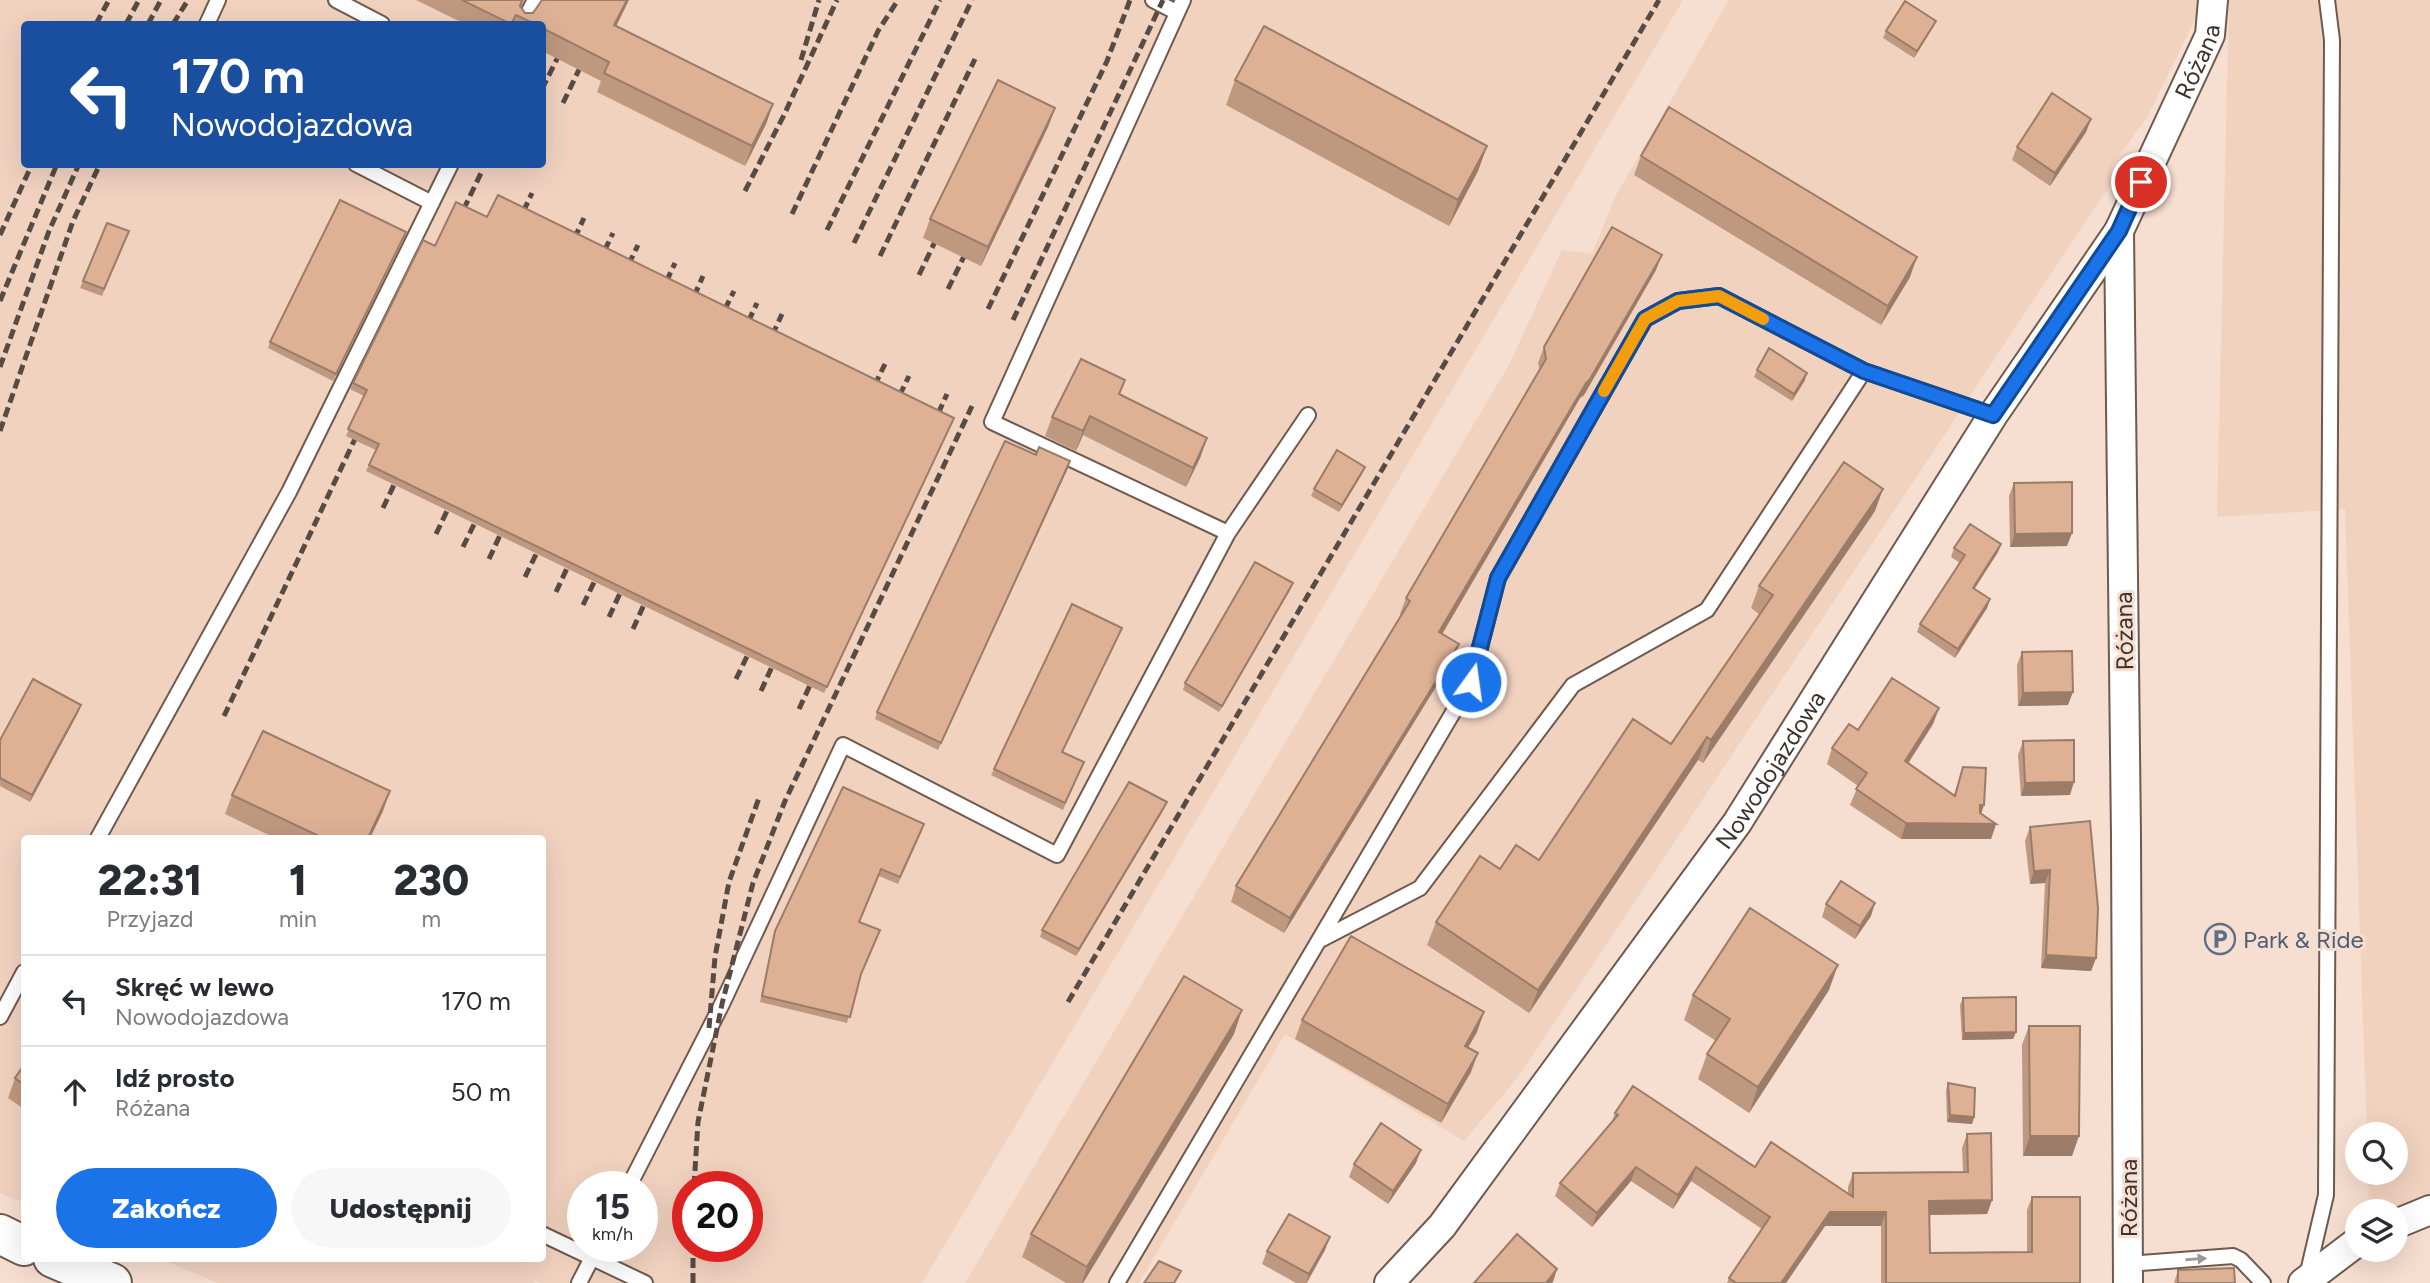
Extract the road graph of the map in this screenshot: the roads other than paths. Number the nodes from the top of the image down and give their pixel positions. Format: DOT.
graph roads {
  1 [pos="218,0"];
  2 [pos="336,0"];
  3 [pos="535,0"];
  4 [pos="1153,0"];
  5 [pos="2213,0"];
  6 [pos="2327,0"];
  7 [pos="1180,6"];
  8 [pos="208,21"];
  9 [pos="376,21"];
  10 [pos="524,21"];
  11 [pos="364,168"];
  12 [pos="448,168"];
  13 [pos="432,203"];
  14 [pos="2119,231"];
  15 [pos="1864,371"];
  16 [pos="1308,415"];
  17 [pos="1993,415"];
  18 [pos="1228,533"];
  19 [pos="100,835"];
  20 [pos="1321,939"];
  21 [pos="21,980"];
  22 [pos="0,1017"];
  23 [pos="637,1171"];
  24 [pos="2430,1210"];
  25 [pos="2408,1219"];
  26 [pos="546,1235"];
  27 [pos="567,1242"];
  28 [pos="2345,1251"];
  29 [pos="62,1262"];
  30 [pos="590,1262"];
  31 [pos="611,1262"];
  32 [pos="2128,1274"];
  33 [pos="2304,1282"];
  34 [pos="112,1283"];
  35 [pos="579,1283"];
  36 [pos="645,1283"];
  37 [pos="1117,1283"];
  38 [pos="1389,1283"];
  39 [pos="2263,1283"];
  1 -- 8 [label="lane"];
  2 -- 9 [label="lane"];
  3 -- 10 [label="lane"];
  4 -- 7 [label="lane"];
  5 -- 14 [label="street, Różana"];
  6 -- 33 [label="lane"];
  7 -- 18 [label="lane"];
  11 -- 13 [label="lane"];
  12 -- 13 [label="lane"];
  13 -- 19 [label="lane"];
  14 -- 17 [label="street, Nowodojazdowa"];
  14 -- 32 [label="street, Różana"];
  15 -- 17 [label="lane"];
  15 -- 20 [label="lane"];
  15 -- 20 [label="lane"];
  16 -- 18 [label="lane"];
  17 -- 38 [label="street, Nowodojazdowa"];
  18 -- 23 [label="lane"];
  20 -- 37 [label="lane"];
  21 -- 22 [label="lane"];
  24 -- 25 [label="street"];
  26 -- 27 [label="lane"];
  28 -- 33 [label="street"];
  29 -- 34 [label="street"];
  30 -- 35 [label="lane"];
  31 -- 36 [label="lane"];
  32 -- 39 [label="lane, one-way"];
}
